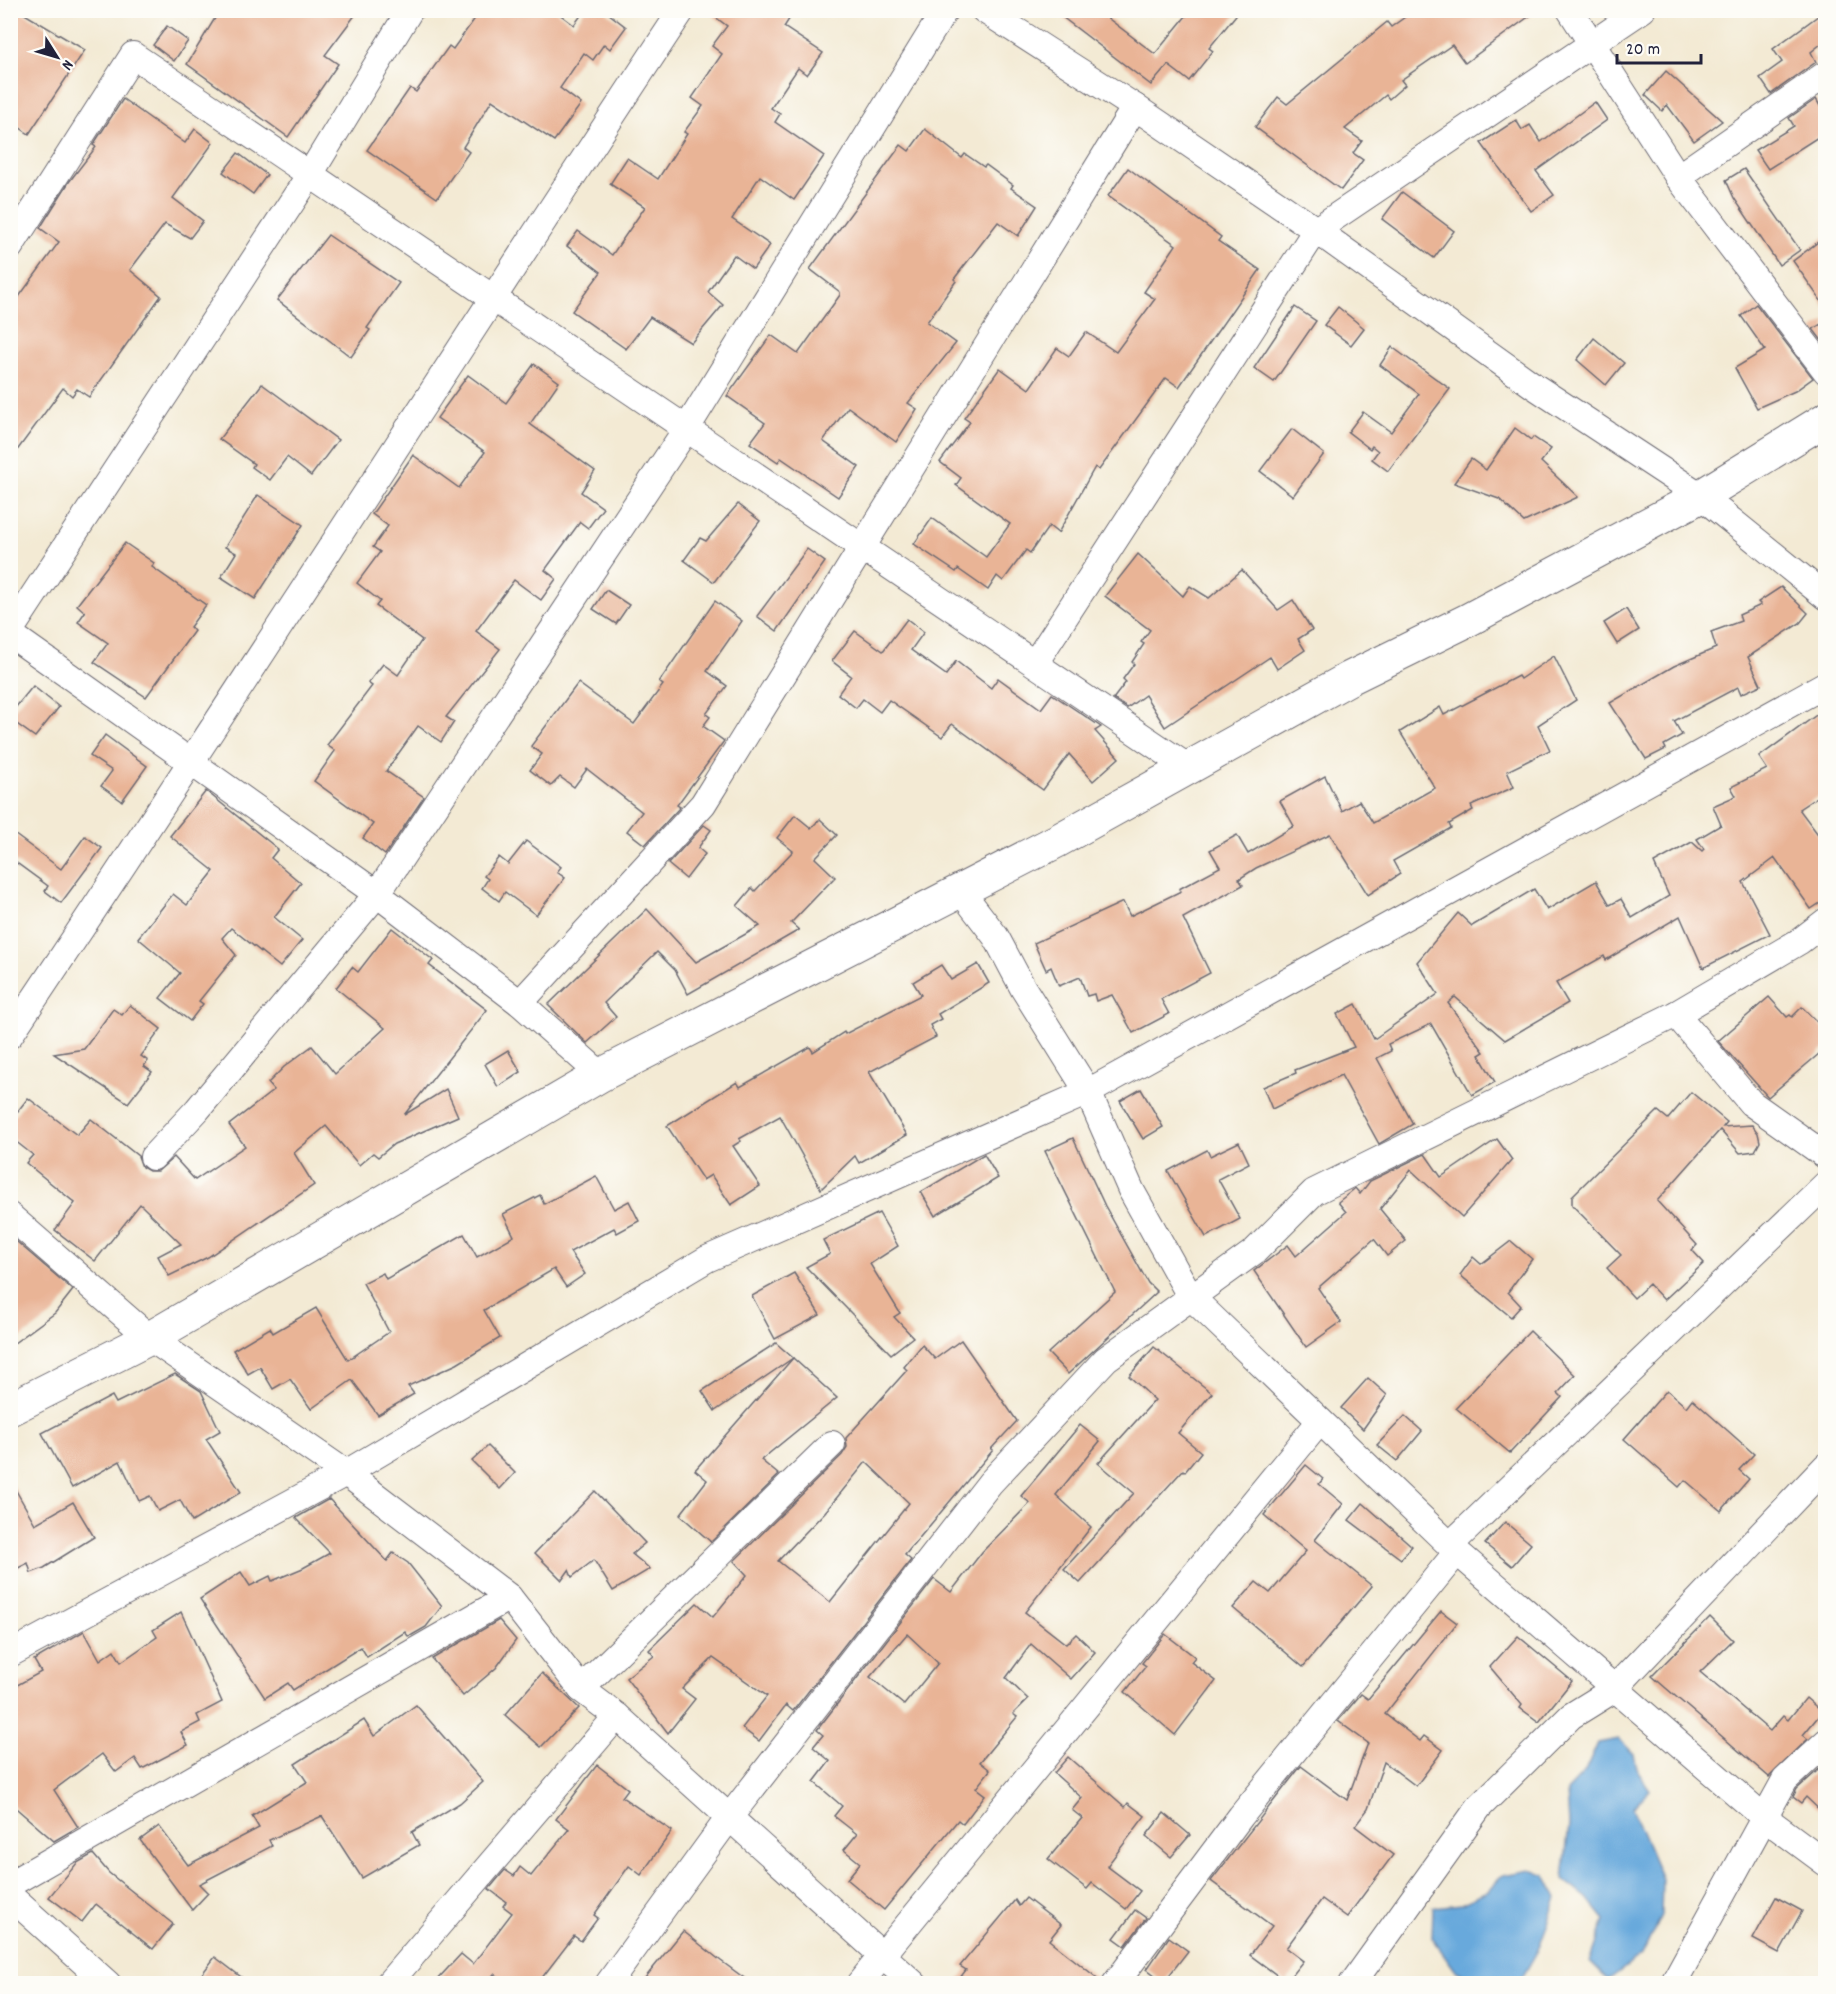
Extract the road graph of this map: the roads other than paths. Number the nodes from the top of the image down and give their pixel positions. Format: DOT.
graph roads {
  1 [pos="410,10"];
  2 [pos="682,10"];
  3 [pos="945,10"];
  4 [pos="984,10"];
  5 [pos="1570,10"];
  6 [pos="1642,10"];
  7 [pos="1013,17"];
  8 [pos="1593,46"];
  9 [pos="1826,74"];
  10 [pos="1135,107"];
  11 [pos="309,176"];
  12 [pos="1678,177"];
  13 [pos="1316,230"];
  14 [pos="10,247"];
  15 [pos="492,296"];
  16 [pos="1826,371"];
  17 [pos="1826,419"];
  18 [pos="687,428"];
  19 [pos="1701,496"];
  20 [pos="864,548"];
  21 [pos="1826,597"];
  22 [pos="10,633"];
  23 [pos="1035,663"];
  24 [pos="1826,684"];
  25 [pos="191,765"];
  26 [pos="1189,768"];
  27 [pos="960,890"];
  28 [pos="377,894"];
  29 [pos="1826,921"];
  30 [pos="520,1003"];
  31 [pos="1676,1014"];
  32 [pos="10,1035"];
  33 [pos="601,1075"];
  34 [pos="1088,1092"];
  35 [pos="1826,1156"];
  36 [pos="153,1157"];
  37 [pos="1826,1184"];
  38 [pos="10,1216"];
  39 [pos="1190,1296"];
  40 [pos="150,1338"];
  41 [pos="10,1409"];
  42 [pos="1320,1421"];
  43 [pos="832,1444"];
  44 [pos="1826,1466"];
  45 [pos="346,1473"];
  46 [pos="1453,1548"];
  47 [pos="509,1597"];
  48 [pos="10,1654"];
  49 [pos="581,1689"];
  50 [pos="1613,1690"];
  51 [pos="617,1716"];
  52 [pos="1826,1742"];
  53 [pos="1765,1818"];
  54 [pos="728,1819"];
  55 [pos="1826,1863"];
  56 [pos="10,1884"];
  57 [pos="10,1896"];
  58 [pos="880,1954"];
  59 [pos="108,1983"];
  60 [pos="388,1983"];
  61 [pos="608,1983"];
  62 [pos="859,1983"];
  63 [pos="914,1983"];
  64 [pos="1115,1983"];
  65 [pos="1352,1983"];
  66 [pos="1673,1983"];
  1 -- 11 [label="street"];
  2 -- 15 [label="street"];
  3 -- 18 [label="street"];
  4 -- 7 [label="street"];
  5 -- 8 [label="street"];
  6 -- 8 [label="street"];
  7 -- 10 [label="street"];
  8 -- 12 [label="street"];
  8 -- 13 [label="street"];
  9 -- 12 [label="street"];
  10 -- 13 [label="street"];
  10 -- 20 [label="street"];
  11 -- 14 [label="street"];
  11 -- 15 [label="street"];
  11 -- 22 [label="street"];
  12 -- 16 [label="street"];
  13 -- 19 [label="street"];
  13 -- 23 [label="street"];
  15 -- 18 [label="street"];
  15 -- 25 [label="street"];
  17 -- 19 [label="main road"];
  18 -- 20 [label="street"];
  18 -- 28 [label="street"];
  19 -- 21 [label="street"];
  19 -- 26 [label="main road"];
  20 -- 23 [label="street"];
  20 -- 30 [label="street"];
  22 -- 25 [label="street"];
  23 -- 26 [label="street"];
  24 -- 34 [label="street"];
  25 -- 28 [label="street"];
  25 -- 32 [label="street"];
  26 -- 27 [label="main road"];
  27 -- 33 [label="main road"];
  27 -- 34 [label="street"];
  28 -- 30 [label="street"];
  28 -- 36 [label="street"];
  29 -- 31 [label="street"];
  30 -- 33 [label="street"];
  31 -- 35 [label="street"];
  31 -- 39 [label="street"];
  33 -- 40 [label="main road"];
  34 -- 39 [label="street"];
  34 -- 45 [label="street"];
  37 -- 46 [label="street"];
  38 -- 40 [label="street"];
  39 -- 42 [label="street"];
  39 -- 54 [label="street"];
  40 -- 41 [label="main road"];
  40 -- 45 [label="street"];
  42 -- 46 [label="street"];
  42 -- 58 [label="street"];
  43 -- 49 [label="street"];
  44 -- 50 [label="street"];
  45 -- 47 [label="street"];
  45 -- 48 [label="street"];
  46 -- 50 [label="street"];
  46 -- 64 [label="street"];
  47 -- 49 [label="street"];
  47 -- 56 [label="street"];
  49 -- 51 [label="street"];
  50 -- 53 [label="street"];
  50 -- 65 [label="street"];
  51 -- 54 [label="street"];
  51 -- 60 [label="street"];
  52 -- 53 [label="street"];
  53 -- 55 [label="street"];
  53 -- 66 [label="street"];
  54 -- 58 [label="street"];
  54 -- 61 [label="street"];
  57 -- 59 [label="street"];
  58 -- 62 [label="street"];
  58 -- 63 [label="street"];
}
